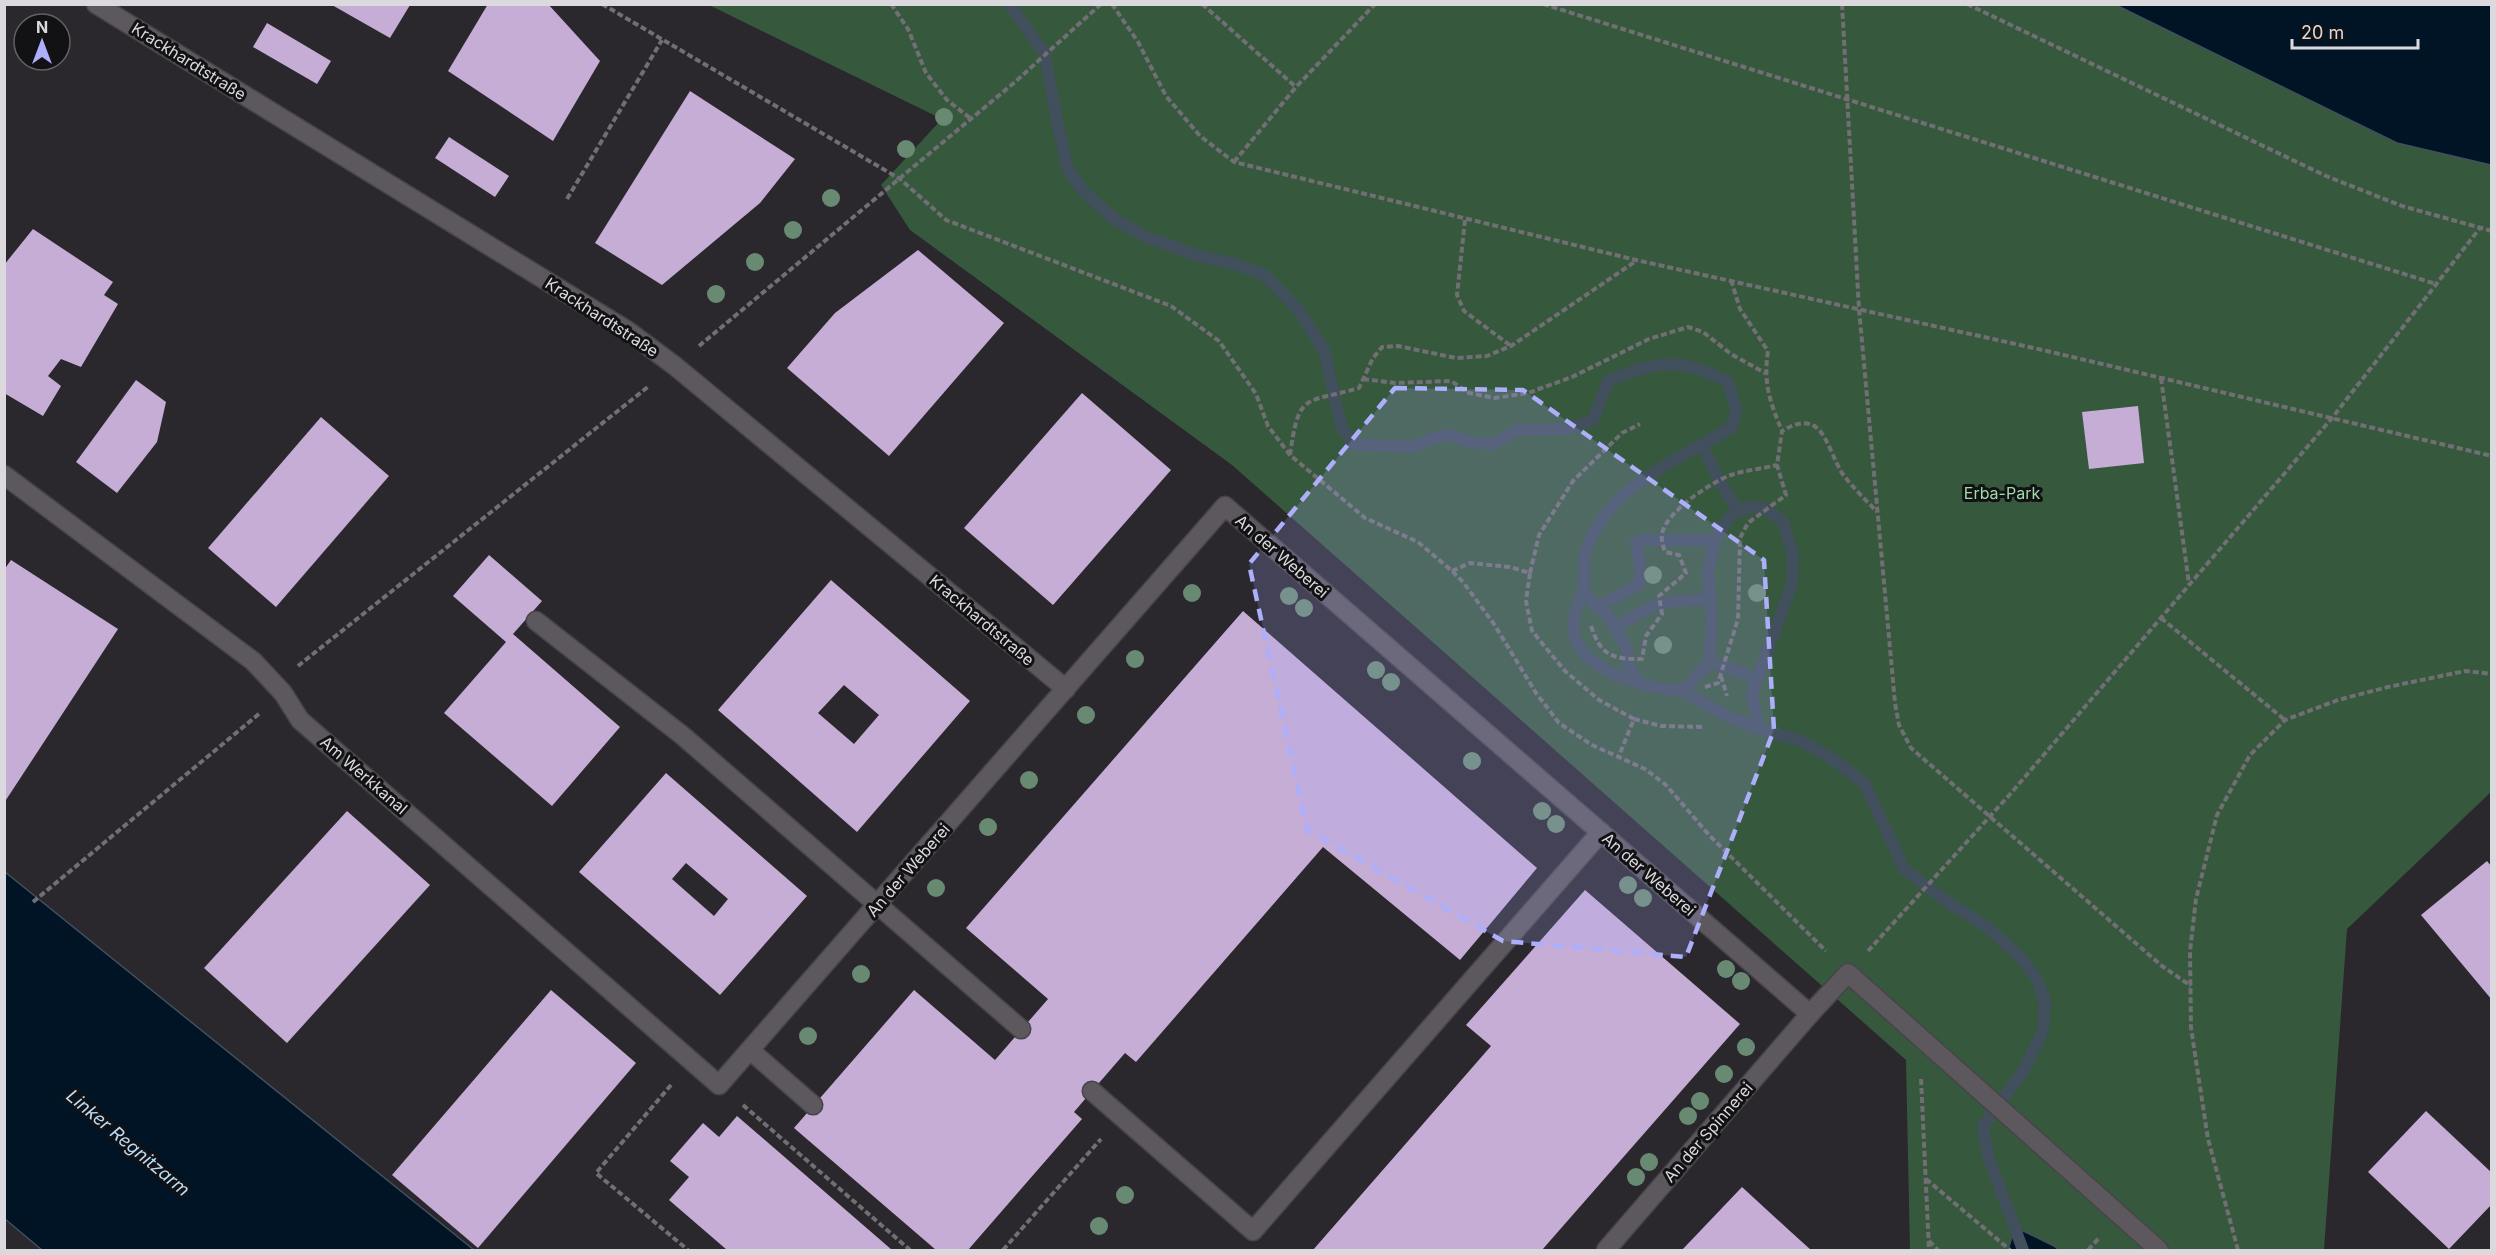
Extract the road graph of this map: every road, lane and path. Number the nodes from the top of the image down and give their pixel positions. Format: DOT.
graph roads {
  1 [pos="96,4"];
  2 [pos="602,4"];
  3 [pos="891,4"];
  4 [pos="1101,4"];
  5 [pos="1112,4"];
  6 [pos="1202,4"];
  7 [pos="1375,4"];
  8 [pos="1543,4"];
  9 [pos="1842,4"];
  10 [pos="1966,4"];
  11 [pos="662,40"];
  12 [pos="1296,87"];
  13 [pos="1847,101"];
  14 [pos="970,118"];
  15 [pos="1234,162"];
  16 [pos="900,179"];
  17 [pos="567,199"];
  18 [pos="1465,220"];
  19 [pos="2480,228"];
  20 [pos="2492,231"];
  21 [pos="1636,260"];
  22 [pos="1731,280"];
  23 [pos="2436,284"];
  24 [pos="1859,309"];
  25 [pos="1511,346"];
  26 [pos="675,366"];
  27 [pos="1765,373"];
  28 [pos="2161,378"];
  29 [pos="1363,379"];
  30 [pos="2331,418"];
  31 [pos="1640,424"];
  32 [pos="1782,431"];
  33 [pos="1290,455"];
  34 [pos="2492,456"];
  35 [pos="1777,465"];
  36 [pos="4,475"];
  37 [pos="1877,513"];
  38 [pos="1452,571"];
  39 [pos="1530,573"];
  40 [pos="2189,584"];
  41 [pos="2161,618"];
  42 [pos="536,621"];
  43 [pos="1591,626"];
  44 [pos="2492,674"];
  45 [pos="1721,675"];
  46 [pos="1705,687"];
  47 [pos="279,688"];
  48 [pos="1066,689"];
  49 [pos="1727,696"];
  50 [pos="1634,719"];
  51 [pos="2285,720"];
  52 [pos="1704,727"];
  53 [pos="1618,758"];
  54 [pos="1990,818"];
  55 [pos="1601,832"];
  56 [pos="33,902"];
  57 [pos="877,904"];
  58 [pos="1892,925"];
  59 [pos="1848,973"];
  60 [pos="2191,986"];
  61 [pos="1810,1014"];
  62 [pos="1022,1029"];
  63 [pos="1920,1039"];
  64 [pos="751,1051"];
  65 [pos="691,1060"];
  66 [pos="719,1085"];
  67 [pos="1092,1091"];
  68 [pos="813,1105"];
  69 [pos="1121,1116"];
  70 [pos="1925,1179"];
  71 [pos="1929,1240"];
  72 [pos="688,1251"];
  73 [pos="910,1251"];
  74 [pos="1003,1251"];
  75 [pos="1606,1251"];
  76 [pos="1929,1251"];
  77 [pos="1938,1251"];
  78 [pos="2010,1251"];
  79 [pos="2159,1251"];
  80 [pos="2238,1251"];
  1 -- 26 [label="street, Krackhardtstraße"];
  2 -- 11 [label="path"];
  3 -- 14 [label="path"];
  4 -- 14 [label="path"];
  5 -- 15 [label="path"];
  6 -- 12 [label="path"];
  7 -- 12 [label="path"];
  8 -- 13 [label="path"];
  9 -- 13 [label="path"];
  10 -- 19 [label="path"];
  11 -- 16 [label="path"];
  11 -- 17 [label="path"];
  12 -- 15 [label="path"];
  13 -- 23 [label="path"];
  13 -- 24 [label="path"];
  14 -- 16 [label="path"];
  15 -- 18 [label="path"];
  16 -- 26 [label="path"];
  16 -- 33 [label="path"];
  18 -- 21 [label="path"];
  18 -- 25 [label="path"];
  19 -- 20 [label="path"];
  19 -- 23 [label="path"];
  21 -- 22 [label="path"];
  21 -- 25 [label="path"];
  22 -- 24 [label="path"];
  22 -- 27 [label="path"];
  23 -- 30 [label="path"];
  24 -- 28 [label="path"];
  24 -- 37 [label="path"];
  25 -- 29 [label="path"];
  26 -- 47 [label="path"];
  26 -- 48 [label="street, Krackhardtstraße"];
  27 -- 29 [label="path"];
  27 -- 32 [label="path"];
  28 -- 30 [label="path"];
  28 -- 40 [label="path"];
  29 -- 33 [label="path"];
  30 -- 34 [label="path"];
  30 -- 40 [label="path"];
  31 -- 39 [label="path"];
  32 -- 35 [label="path"];
  32 -- 37 [label="path"];
  33 -- 38 [label="path"];
  35 -- 43 [label="path"];
  35 -- 45 [label="path"];
  36 -- 47 [label="street, Am Werkkanal"];
  37 -- 54 [label="path"];
  38 -- 39 [label="path"];
  38 -- 53 [label="path"];
  39 -- 50 [label="path"];
  40 -- 41 [label="path"];
  41 -- 51 [label="path"];
  41 -- 54 [label="path"];
  42 -- 57 [label="street"];
  44 -- 51 [label="path"];
  45 -- 46 [label="path"];
  45 -- 49 [label="path"];
  47 -- 56 [label="path"];
  47 -- 65 [label="street, Am Werkkanal"];
  48 -- 55 [label="street, An der Weberei"];
  48 -- 57 [label="street, An der Weberei"];
  50 -- 52 [label="path"];
  50 -- 53 [label="path"];
  51 -- 60 [label="path"];
  53 -- 59 [label="path"];
  54 -- 58 [label="path"];
  54 -- 60 [label="path"];
  55 -- 61 [label="street, An der Weberei"];
  55 -- 69 [label="street"];
  57 -- 62 [label="street"];
  57 -- 64 [label="street, An der Weberei"];
  59 -- 61 [label="street, An der Spinnerei"];
  59 -- 63 [label="street"];
  60 -- 80 [label="path"];
  61 -- 75 [label="street, An der Spinnerei"];
  63 -- 70 [label="path"];
  63 -- 79 [label="street"];
  64 -- 66 [label="street, An der Weberei"];
  64 -- 68 [label="street"];
  65 -- 66 [label="street, Am Werkkanal"];
  65 -- 72 [label="path"];
  66 -- 73 [label="path"];
  67 -- 69 [label="street"];
  69 -- 74 [label="path"];
  70 -- 71 [label="path"];
  70 -- 78 [label="path"];
  71 -- 76 [label="path"];
  71 -- 77 [label="path"];
}
